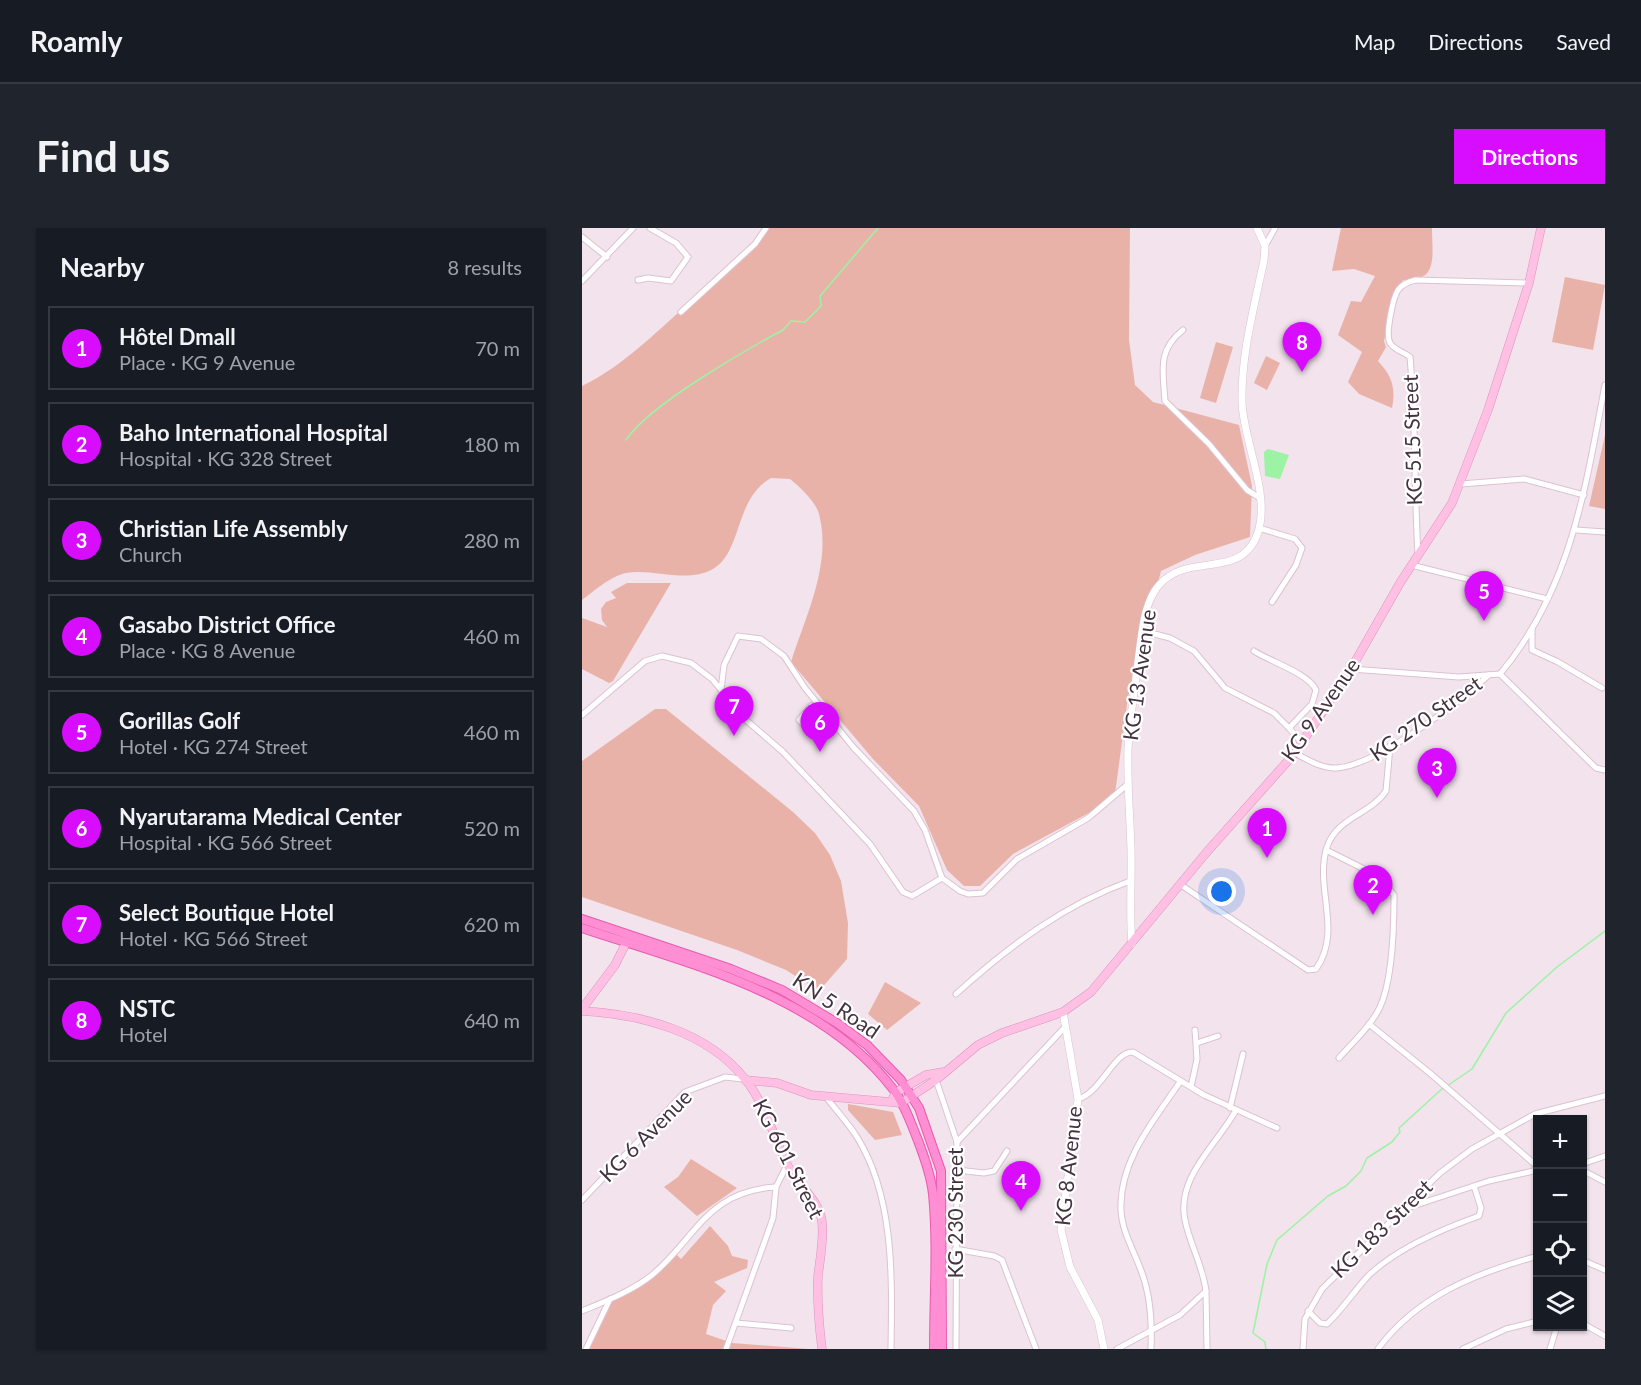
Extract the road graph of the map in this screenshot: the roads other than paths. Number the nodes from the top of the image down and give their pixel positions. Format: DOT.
graph roads {
  1 [pos="633,228"];
  2 [pos="650,228"];
  3 [pos="766,228"];
  4 [pos="1257,228"];
  5 [pos="1275,228"];
  6 [pos="1541,228"];
  7 [pos="582,237"];
  8 [pos="1265,246"];
  9 [pos="606,257"];
  10 [pos="638,280"];
  11 [pos="582,281"];
  12 [pos="1529,283"];
  13 [pos="681,312"];
  14 [pos="1183,330"];
  15 [pos="1605,385"];
  16 [pos="1461,484"];
  17 [pos="1584,495"];
  18 [pos="1260,498"];
  19 [pos="1259,528"];
  20 [pos="1576,530"];
  21 [pos="1605,532"];
  22 [pos="1419,555"];
  23 [pos="1411,565"];
  24 [pos="1547,599"];
  25 [pos="1272,602"];
  26 [pos="1532,627"];
  27 [pos="1143,631"];
  28 [pos="1254,651"];
  29 [pos="724,666"];
  30 [pos="1351,669"];
  31 [pos="1500,674"];
  32 [pos="1488,675"];
  33 [pos="712,679"];
  34 [pos="1602,688"];
  35 [pos="722,690"];
  36 [pos="811,706"];
  37 [pos="582,715"];
  38 [pos="1289,729"];
  39 [pos="810,731"];
  40 [pos="1302,743"];
  41 [pos="1390,746"];
  42 [pos="1295,753"];
  43 [pos="1605,770"];
  44 [pos="1128,784"];
  45 [pos="1326,850"];
  46 [pos="942,878"];
  47 [pos="1130,881"];
  48 [pos="1181,885"];
  49 [pos="582,919"];
  50 [pos="582,928"];
  51 [pos="626,943"];
  52 [pos="1132,944"];
  53 [pos="956,994"];
  54 [pos="582,1010"];
  55 [pos="1063,1011"];
  56 [pos="1369,1024"];
  57 [pos="1065,1027"];
  58 [pos="1195,1030"];
  59 [pos="1218,1036"];
  60 [pos="1197,1043"];
  61 [pos="1243,1054"];
  62 [pos="1339,1058"];
  63 [pos="943,1072"];
  64 [pos="745,1080"];
  65 [pos="936,1080"];
  66 [pos="1180,1082"];
  67 [pos="906,1087"];
  68 [pos="1191,1087"];
  69 [pos="826,1096"];
  70 [pos="1605,1096"];
  71 [pos="893,1097"];
  72 [pos="913,1098"];
  73 [pos="1078,1099"];
  74 [pos="901,1103"];
  75 [pos="1233,1109"];
  76 [pos="1277,1128"];
  77 [pos="1498,1134"];
  78 [pos="957,1142"];
  79 [pos="1007,1151"];
  80 [pos="1605,1156"];
  81 [pos="1587,1162"];
  82 [pos="787,1165"];
  83 [pos="1533,1165"];
  84 [pos="957,1170"];
  85 [pos="1533,1170"];
  86 [pos="1587,1173"];
  87 [pos="1605,1182"];
  88 [pos="1474,1186"];
  89 [pos="776,1187"];
  90 [pos="582,1200"];
  91 [pos="1407,1209"];
  92 [pos="956,1249"];
  93 [pos="1533,1258"];
  94 [pos="1587,1262"];
  95 [pos="1605,1270"];
  96 [pos="943,1281"];
  97 [pos="956,1281"];
  98 [pos="1206,1292"];
  99 [pos="610,1299"];
  100 [pos="582,1311"];
  101 [pos="1308,1311"];
  102 [pos="1533,1322"];
  103 [pos="736,1323"];
  104 [pos="1587,1326"];
  105 [pos="791,1328"];
  106 [pos="1152,1331"];
  107 [pos="1555,1331"];
  108 [pos="1605,1336"];
  109 [pos="586,1349"];
  110 [pos="726,1349"];
  111 [pos="822,1349"];
  112 [pos="891,1349"];
  113 [pos="934,1349"];
  114 [pos="942,1349"];
  115 [pos="956,1349"];
  116 [pos="1036,1349"];
  117 [pos="1104,1349"];
  118 [pos="1117,1349"];
  119 [pos="1151,1349"];
  120 [pos="1207,1349"];
  121 [pos="1303,1349"];
  122 [pos="1378,1349"];
  123 [pos="1463,1349"];
  124 [pos="1550,1349"];
  1 -- 9 [label="street"];
  2 -- 10 [label="street"];
  3 -- 13 [label="street"];
  4 -- 8 [label="street"];
  5 -- 8 [label="street"];
  6 -- 12 [label="main road, KG 9 Avenue"];
  7 -- 9 [label="street"];
  8 -- 18 [label="street, KG 13 Avenue"];
  9 -- 11 [label="street"];
  12 -- 16 [label="main road, KG 9 Avenue"];
  12 -- 22 [label="street, KG 515 Street"];
  14 -- 18 [label="street"];
  15 -- 17 [label="street, KG 270 Street"];
  16 -- 17 [label="street"];
  16 -- 22 [label="main road, KG 9 Avenue"];
  17 -- 20 [label="street, KG 270 Street"];
  18 -- 19 [label="street, KG 13 Avenue"];
  19 -- 25 [label="street"];
  19 -- 27 [label="street, KG 13 Avenue"];
  20 -- 21 [label="street"];
  20 -- 24 [label="street, KG 270 Street"];
  22 -- 23 [label="main road, KG 9 Avenue"];
  23 -- 24 [label="street"];
  23 -- 30 [label="main road, KG 9 Avenue"];
  24 -- 26 [label="street, KG 270 Street"];
  26 -- 31 [label="street, KG 270 Street"];
  26 -- 34 [label="street"];
  27 -- 38 [label="street"];
  27 -- 44 [label="street, KG 13 Avenue"];
  28 -- 38 [label="street"];
  29 -- 33 [label="street"];
  29 -- 35 [label="street"];
  29 -- 46 [label="street"];
  30 -- 32 [label="street"];
  30 -- 40 [label="main road, KG 9 Avenue"];
  31 -- 32 [label="street"];
  31 -- 43 [label="street"];
  32 -- 41 [label="street, KG 270 Street"];
  33 -- 35 [label="street"];
  33 -- 37 [label="street"];
  35 -- 46 [label="street"];
  36 -- 39 [label="street"];
  38 -- 40 [label="street"];
  40 -- 42 [label="main road, KG 9 Avenue"];
  41 -- 42 [label="street, KG 270 Street"];
  41 -- 45 [label="street"];
  42 -- 48 [label="main road, KG 9 Avenue"];
  44 -- 46 [label="street"];
  44 -- 47 [label="street, KG 13 Avenue"];
  45 -- 48 [label="street"];
  45 -- 56 [label="street"];
  47 -- 52 [label="street, KG 13 Avenue"];
  47 -- 53 [label="street"];
  48 -- 52 [label="main road, KG 9 Avenue"];
  49 -- 67 [label="main road, KN 5 Road"];
  50 -- 51 [label="main road, KN 5 Road"];
  51 -- 54 [label="main road"];
  51 -- 71 [label="main road, KN 5 Road"];
  52 -- 55 [label="main road, KG 9 Avenue"];
  54 -- 64 [label="main road, KG 601 Street"];
  55 -- 57 [label="street, KG 8 Avenue"];
  55 -- 63 [label="main road, KG 9 Avenue"];
  56 -- 62 [label="street"];
  56 -- 77 [label="street"];
  57 -- 73 [label="street, KG 8 Avenue"];
  57 -- 78 [label="street"];
  58 -- 60 [label="street"];
  59 -- 60 [label="street"];
  60 -- 68 [label="street"];
  61 -- 75 [label="street"];
  63 -- 65 [label="main road, KG 9 Avenue"];
  63 -- 67 [label="main road, KG 9 Avenue"];
  64 -- 69 [label="main road, KG 6 Avenue"];
  64 -- 82 [label="main road, KG 601 Street"];
  64 -- 90 [label="street, KG 6 Avenue"];
  65 -- 72 [label="main road, KG 9 Avenue"];
  65 -- 78 [label="street, KG 230 Street"];
  66 -- 68 [label="street"];
  66 -- 73 [label="street"];
  66 -- 106 [label="street"];
  67 -- 71 [label="main road, KG 9 Avenue"];
  67 -- 72 [label="main road, KN 5 Road"];
  68 -- 75 [label="street"];
  69 -- 71 [label="main road, KG 6 Avenue"];
  69 -- 112 [label="street"];
  70 -- 77 [label="street, KG 183 Street"];
  71 -- 74 [label="main road, KN 5 Road"];
  72 -- 74 [label="main road, KG 9 Avenue"];
  72 -- 96 [label="main road, KN 5 Road"];
  73 -- 117 [label="street, KG 8 Avenue"];
  74 -- 113 [label="main road, KN 5 Road"];
  75 -- 76 [label="street"];
  75 -- 98 [label="street"];
  77 -- 83 [label="street"];
  77 -- 91 [label="street, KG 183 Street"];
  78 -- 84 [label="street, KG 230 Street"];
  79 -- 84 [label="street"];
  80 -- 81 [label="street"];
  82 -- 89 [label="street"];
  82 -- 111 [label="main road, KG 601 Street"];
  84 -- 92 [label="street, KG 230 Street"];
  85 -- 88 [label="street"];
  86 -- 87 [label="street"];
  88 -- 91 [label="street"];
  88 -- 101 [label="street"];
  89 -- 99 [label="street"];
  89 -- 103 [label="street"];
  91 -- 101 [label="street, KG 183 Street"];
  92 -- 97 [label="street, KG 230 Street"];
  92 -- 116 [label="street"];
  93 -- 122 [label="street"];
  94 -- 95 [label="street"];
  96 -- 97 [label="street"];
  96 -- 114 [label="main road, KN 5 Road"];
  97 -- 115 [label="street, KG 230 Street"];
  98 -- 106 [label="street"];
  98 -- 120 [label="street"];
  99 -- 100 [label="street"];
  99 -- 109 [label="street"];
  101 -- 121 [label="street, KG 183 Street"];
  102 -- 123 [label="street"];
  103 -- 105 [label="street"];
  103 -- 110 [label="street"];
  104 -- 108 [label="street"];
  106 -- 118 [label="street"];
  106 -- 119 [label="street"];
  107 -- 124 [label="street"];
}
